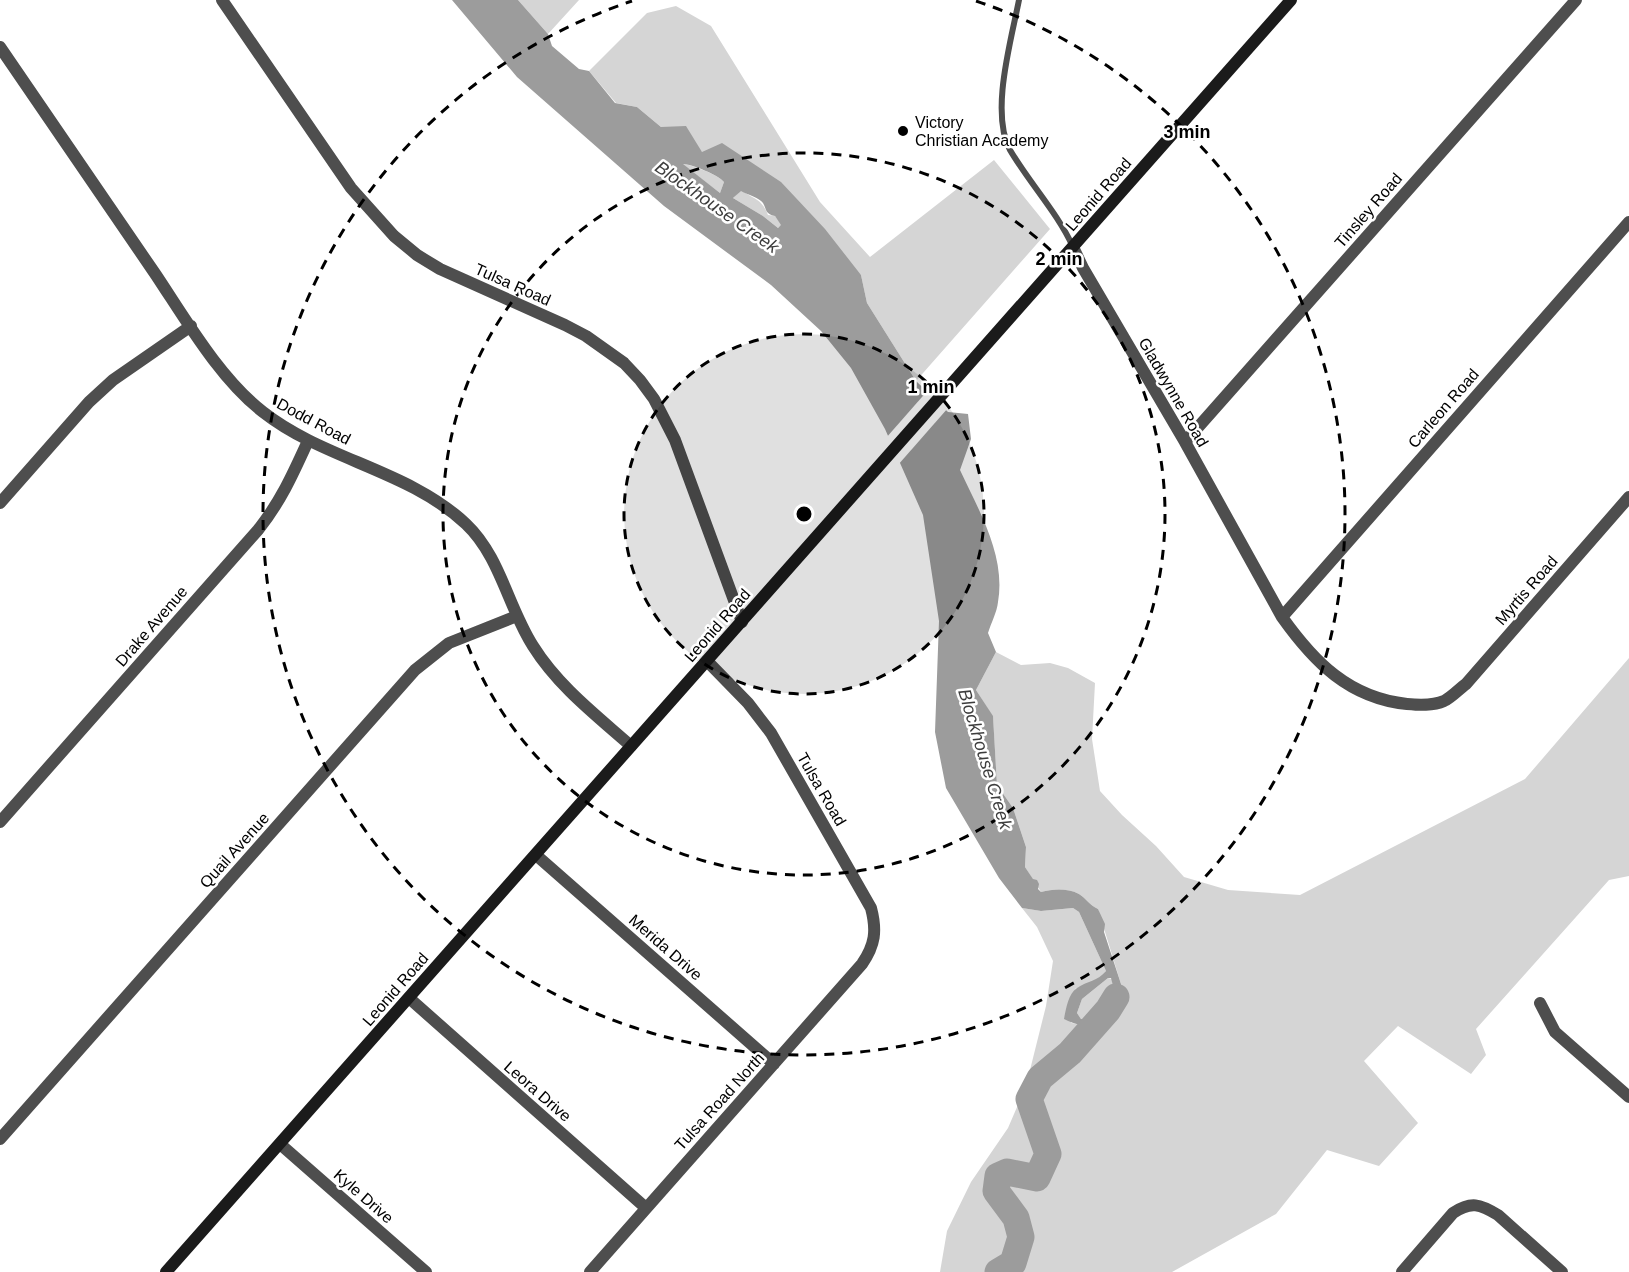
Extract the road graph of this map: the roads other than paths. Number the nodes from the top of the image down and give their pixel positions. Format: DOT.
graph roads {
  1 [pos="222,0"];
  2 [pos="1019,0"];
  3 [pos="1292,0"];
  4 [pos="1576,0"];
  5 [pos="0,47"];
  6 [pos="1629,222"];
  7 [pos="1073,247"];
  8 [pos="191,326"];
  9 [pos="308,441"];
  10 [pos="1185,442"];
  11 [pos="1629,497"];
  12 [pos="0,503"];
  13 [pos="517,616"];
  14 [pos="1282,617"];
  15 [pos="742,622"];
  16 [pos="707,661"];
  17 [pos="1444,701"];
  18 [pos="631,746"];
  19 [pos="0,822"];
  20 [pos="536,855"];
  21 [pos="871,950"];
  22 [pos="409,998"];
  23 [pos="1540,1003"];
  24 [pos="774,1064"];
  25 [pos="1629,1097"];
  26 [pos="0,1139"];
  27 [pos="280,1144"];
  28 [pos="646,1208"];
  29 [pos="166,1272"];
  30 [pos="426,1272"];
  31 [pos="590,1272"];
  32 [pos="1402,1272"];
  33 [pos="1562,1272"];
  1 -- 15 [label="street, Tulsa Road"];
  2 -- 7 [label="lane, Gladwynne Road"];
  3 -- 7 [label="street, Leonid Road"];
  4 -- 10 [label="street, Tinsley Road"];
  5 -- 8 [label="street, Dodd Road"];
  6 -- 14 [label="street, Carleon Road"];
  7 -- 10 [label="street, Gladwynne Road"];
  7 -- 15 [label="street, Leonid Road"];
  8 -- 9 [label="street, Dodd Road"];
  8 -- 12 [label="street"];
  9 -- 13 [label="street, Dodd Road"];
  9 -- 19 [label="street, Drake Avenue"];
  10 -- 14 [label="street, Gladwynne Road"];
  11 -- 17 [label="street, Myrtis Road"];
  13 -- 18 [label="street, Dodd Road"];
  13 -- 26 [label="street, Quail Avenue"];
  14 -- 17 [label="street, Gladwynne Road"];
  15 -- 16 [label="street, Leonid Road"];
  16 -- 18 [label="street, Leonid Road"];
  16 -- 21 [label="street, Tulsa Road"];
  18 -- 20 [label="street, Leonid Road"];
  20 -- 22 [label="street, Leonid Road"];
  20 -- 24 [label="street, Merida Drive"];
  21 -- 24 [label="street, Tulsa Road North"];
  22 -- 27 [label="street, Leonid Road"];
  22 -- 28 [label="street, Leora Drive"];
  23 -- 25 [label="street"];
  24 -- 28 [label="street, Tulsa Road North"];
  27 -- 29 [label="street, Leonid Road"];
  27 -- 30 [label="street, Kyle Drive"];
  28 -- 31 [label="street, Tulsa Road North"];
  32 -- 33 [label="street"];
}
